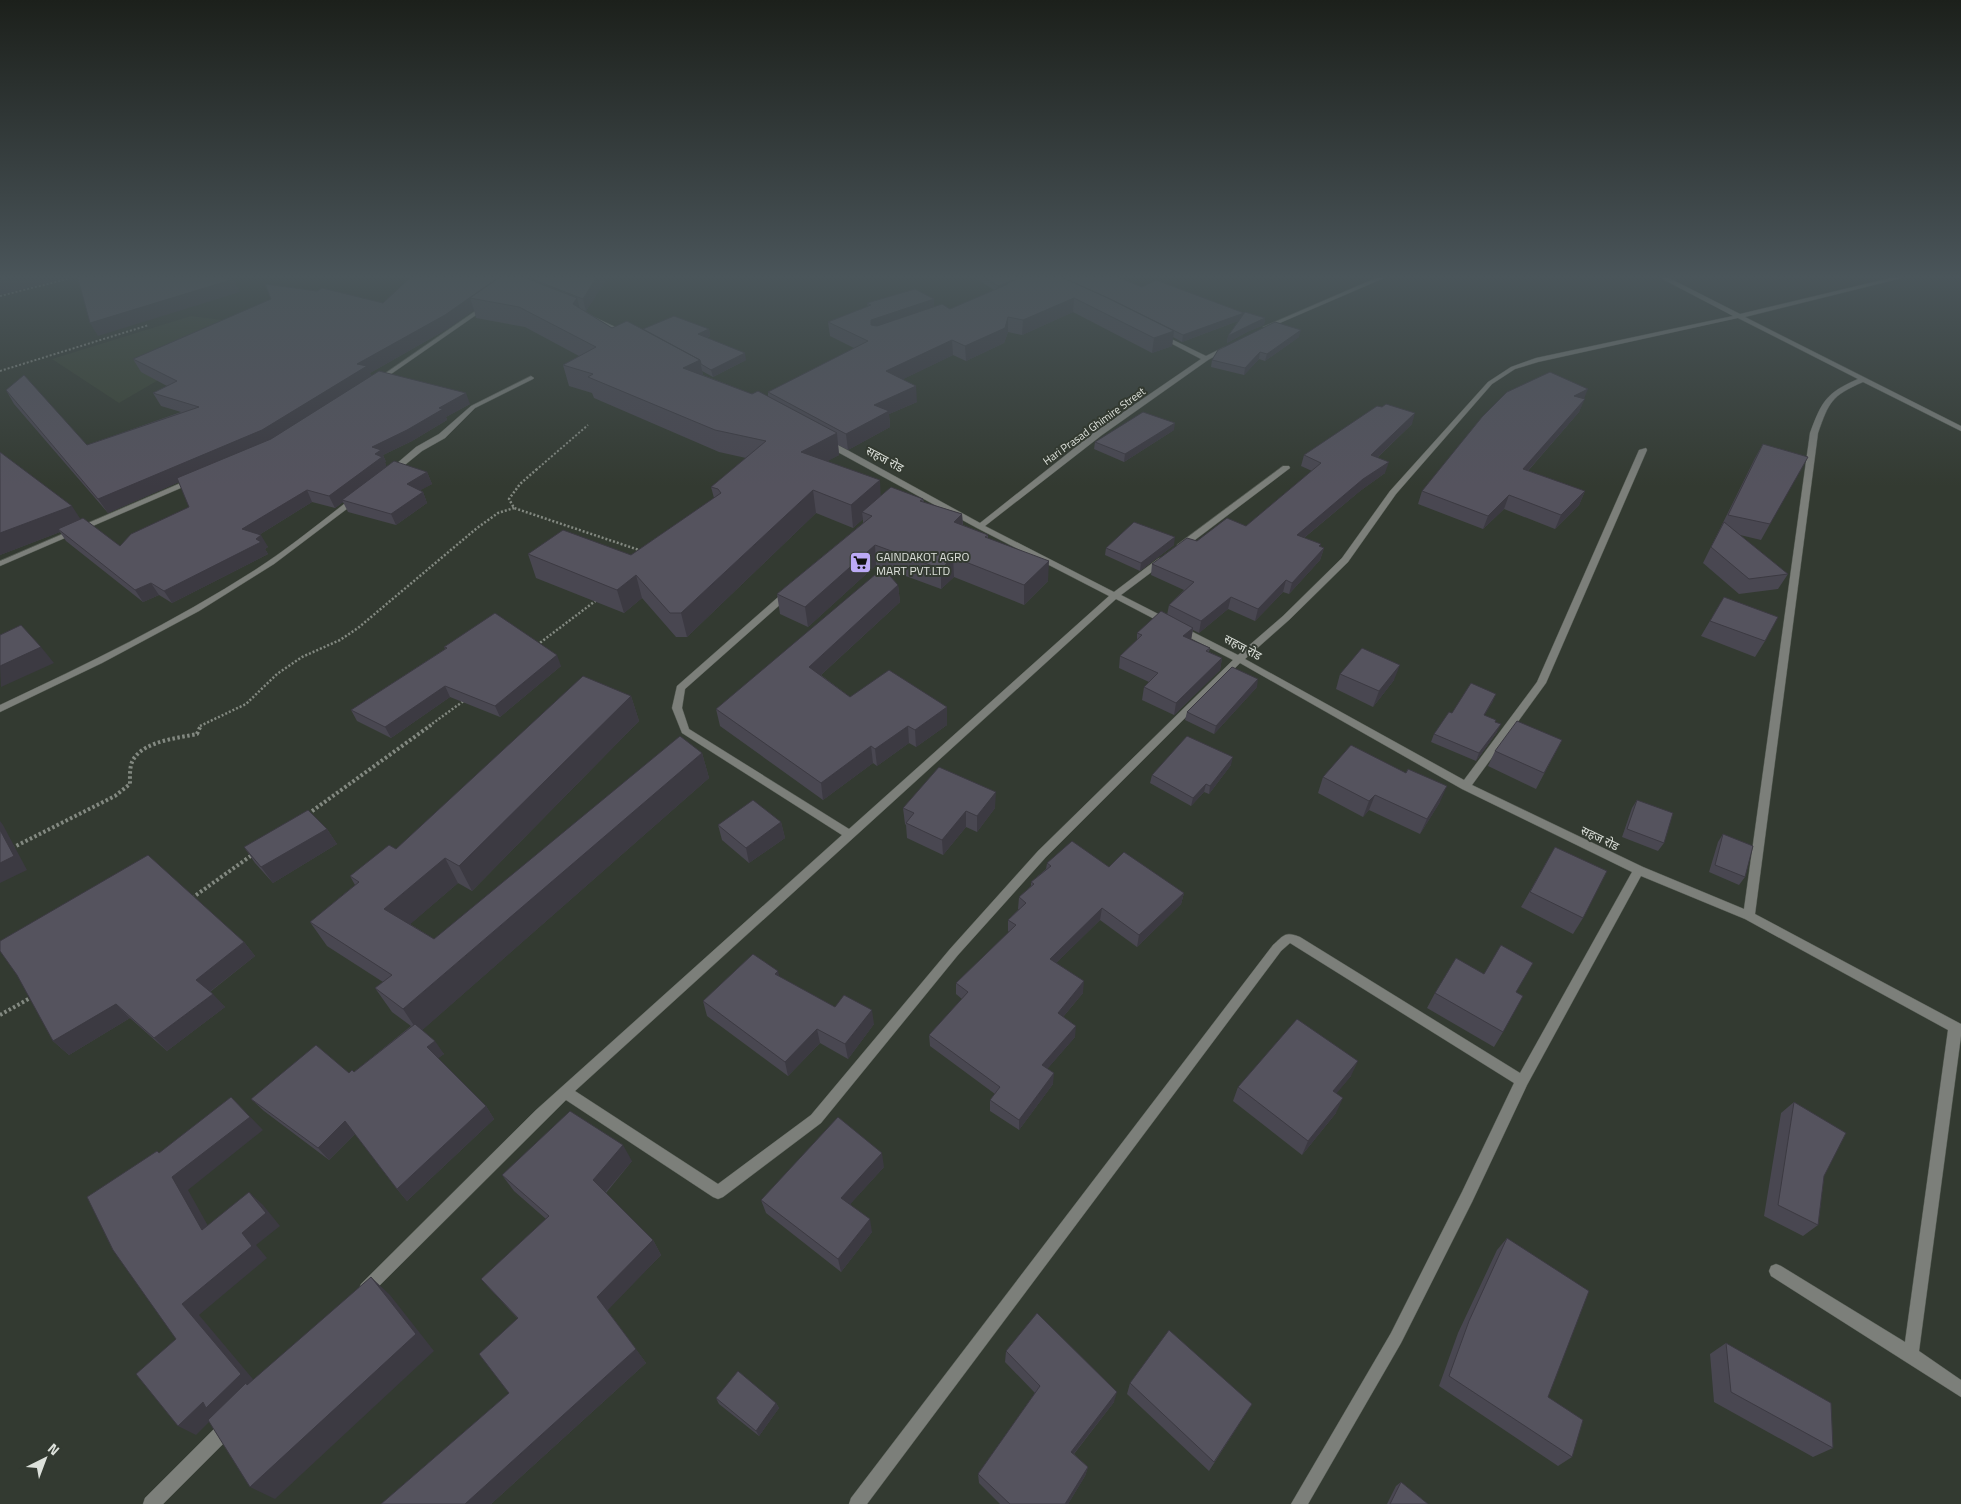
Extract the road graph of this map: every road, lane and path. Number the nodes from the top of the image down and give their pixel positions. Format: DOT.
graph roads {
  1 [pos="82,345"];
  2 [pos="431,345"];
  3 [pos="1180,345"];
  4 [pos="1605,345"];
  5 [pos="1797,345"];
  6 [pos="1229,346"];
  7 [pos="1206,359"];
  8 [pos="0,371"];
  9 [pos="531,378"];
  10 [pos="1863,379"];
  11 [pos="373,384"];
  12 [pos="588,425"];
  13 [pos="1961,429"];
  14 [pos="822,439"];
  15 [pos="1643,450"];
  16 [pos="1286,468"];
  17 [pos="200,478"];
  18 [pos="383,478"];
  19 [pos="361,496"];
  20 [pos="514,508"];
  21 [pos="980,526"];
  22 [pos="649,553"];
  23 [pos="0,564"];
  24 [pos="798,584"];
  25 [pos="1114,596"];
  26 [pos="601,597"];
  27 [pos="530,651"];
  28 [pos="1239,659"];
  29 [pos="466,699"];
  30 [pos="0,709"];
  31 [pos="1466,786"];
  32 [pos="307,815"];
  33 [pos="850,835"];
  34 [pos="9,849"];
  35 [pos="259,850"];
  36 [pos="1639,870"];
  37 [pos="187,901"];
  38 [pos="1749,916"];
  39 [pos="38,994"];
  40 [pos="0,1016"];
  41 [pos="1958,1029"];
  42 [pos="1522,1081"];
  43 [pos="565,1092"];
  44 [pos="1776,1271"];
  45 [pos="360,1295"];
  46 [pos="1911,1355"];
  47 [pos="1961,1389"];
  48 [pos="235,1420"];
  49 [pos="151,1504"];
  50 [pos="857,1504"];
  51 [pos="1299,1504"];
  1 -- 8 [label="path"];
  2 -- 11 [label="street"];
  3 -- 7 [label="street"];
  4 -- 28 [label="street"];
  5 -- 10 [label="street"];
  6 -- 7 [label="street, Hari Prasad Ghimire Street"];
  7 -- 21 [label="street, Hari Prasad Ghimire Street"];
  9 -- 18 [label="street"];
  10 -- 13 [label="street"];
  10 -- 38 [label="street"];
  12 -- 20 [label="path"];
  14 -- 21 [label="street, सहज रोड"];
  15 -- 31 [label="street"];
  16 -- 25 [label="street"];
  17 -- 23 [label="street"];
  19 -- 30 [label="street"];
  20 -- 22 [label="path"];
  20 -- 34 [label="path"];
  21 -- 25 [label="street, सहज रोड"];
  24 -- 33 [label="street"];
  25 -- 28 [label="street, सहज रोड"];
  25 -- 33 [label="street"];
  26 -- 27 [label="path"];
  28 -- 31 [label="street, सहज रोड"];
  28 -- 43 [label="street"];
  29 -- 32 [label="path"];
  31 -- 36 [label="street, सहज रोड"];
  33 -- 43 [label="street"];
  35 -- 37 [label="path"];
  36 -- 38 [label="street, सहज रोड"];
  36 -- 42 [label="street"];
  38 -- 41 [label="street, सहज रोड"];
  39 -- 40 [label="path"];
  41 -- 46 [label="street"];
  42 -- 50 [label="street"];
  42 -- 51 [label="street"];
  43 -- 45 [label="street"];
  44 -- 46 [label="street"];
  46 -- 47 [label="street"];
  48 -- 49 [label="street"];
}
